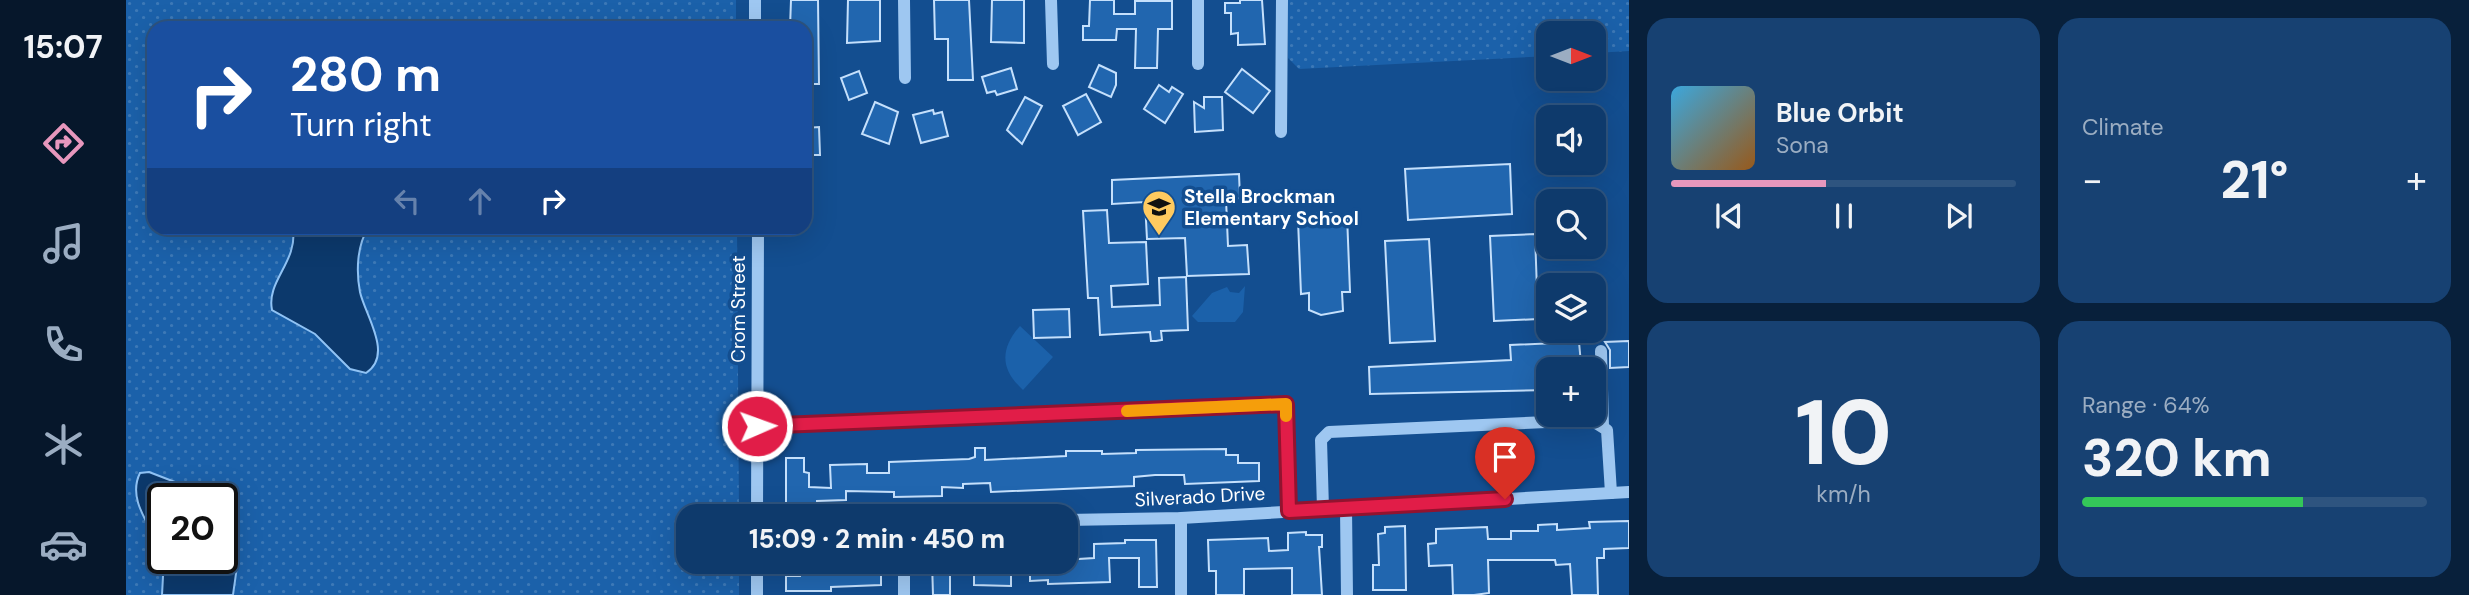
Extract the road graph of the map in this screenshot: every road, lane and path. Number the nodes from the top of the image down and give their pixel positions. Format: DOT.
graph roads {
  1 [pos="755,0"];
  2 [pos="904,0"];
  3 [pos="1051,0"];
  4 [pos="1198,0"];
  5 [pos="1282,0"];
  6 [pos="755,21"];
  7 [pos="1198,64"];
  8 [pos="1053,65"];
  9 [pos="905,78"];
  10 [pos="1281,132"];
  11 [pos="758,235"];
  12 [pos="1601,351"];
  13 [pos="1601,357"];
  14 [pos="1536,423"];
  15 [pos="757,426"];
  16 [pos="1603,427"];
  17 [pos="1629,492"];
  18 [pos="1611,493"];
  19 [pos="757,504"];
  20 [pos="1346,508"];
  21 [pos="1323,509"];
  22 [pos="1289,511"];
  23 [pos="1181,518"];
  24 [pos="1078,520"];
  25 [pos="757,574"];
  26 [pos="904,574"];
  27 [pos="757,595"];
  28 [pos="904,595"];
  29 [pos="1181,595"];
  30 [pos="1347,595"];
  1 -- 6 [label="street"];
  2 -- 9 [label="street"];
  3 -- 8 [label="street"];
  4 -- 7 [label="street"];
  5 -- 10 [label="street"];
  11 -- 15 [label="street, Crom Street"];
  12 -- 13 [label="street"];
  14 -- 21 [label="street"];
  15 -- 19 [label="street, Crom Street"];
  15 -- 22 [label="street"];
  16 -- 18 [label="street"];
  17 -- 18 [label="street, Silverado Drive"];
  18 -- 20 [label="street, Silverado Drive"];
  20 -- 21 [label="street, Silverado Drive"];
  20 -- 30 [label="street"];
  21 -- 22 [label="street, Silverado Drive"];
  22 -- 23 [label="street, Silverado Drive"];
  23 -- 24 [label="street, Silverado Drive"];
  23 -- 29 [label="street"];
  25 -- 27 [label="street"];
  26 -- 28 [label="street"];
}
